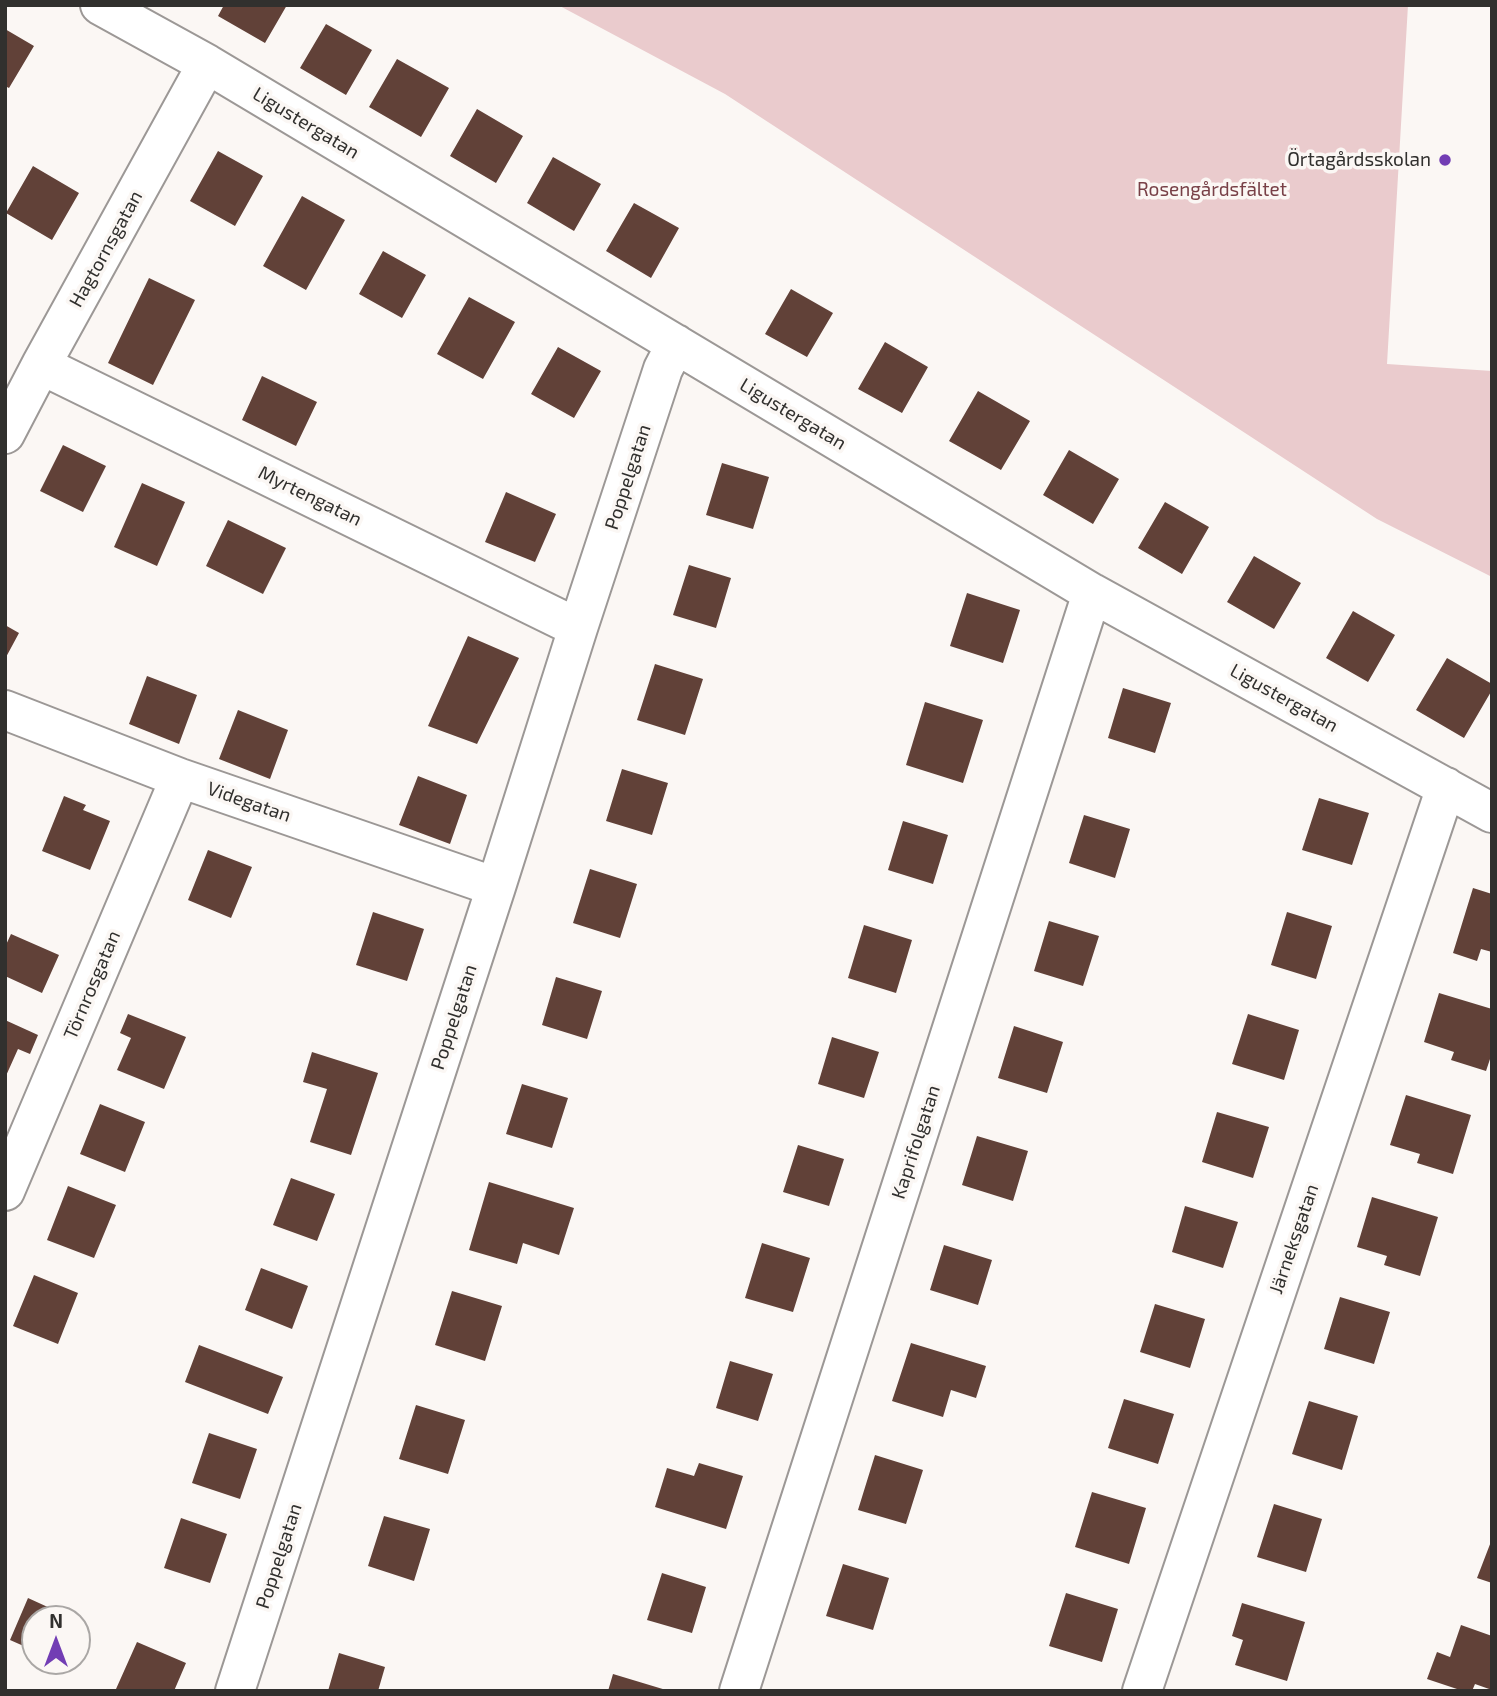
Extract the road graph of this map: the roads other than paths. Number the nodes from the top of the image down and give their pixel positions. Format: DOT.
graph roads {
  1 [pos="100,5"];
  2 [pos="207,64"];
  3 [pos="676,344"];
  4 [pos="41,365"];
  5 [pos="5,434"];
  6 [pos="1092,593"];
  7 [pos="578,628"];
  8 [pos="5,710"];
  9 [pos="180,778"];
  10 [pos="1446,787"];
  11 [pos="1492,813"];
  12 [pos="496,887"];
  13 [pos="5,1191"];
  14 [pos="235,1691"];
  15 [pos="739,1691"];
  16 [pos="1142,1691"];
  1 -- 2 [label="street, Ligustergatan"];
  2 -- 3 [label="street, Ligustergatan"];
  2 -- 4 [label="street, Hagtornsgatan"];
  3 -- 6 [label="street, Ligustergatan"];
  3 -- 7 [label="street, Poppelgatan"];
  4 -- 5 [label="street, Hagtornsgatan"];
  4 -- 7 [label="street, Myrtengatan"];
  6 -- 10 [label="street, Ligustergatan"];
  6 -- 15 [label="street, Kaprifolgatan"];
  7 -- 12 [label="street, Poppelgatan"];
  8 -- 9 [label="street, Videgatan"];
  9 -- 12 [label="street, Videgatan"];
  9 -- 13 [label="street, Törnrosgatan"];
  10 -- 11 [label="street, Ligustergatan"];
  10 -- 16 [label="street, Järneksgatan"];
  12 -- 14 [label="street, Poppelgatan"];
}
